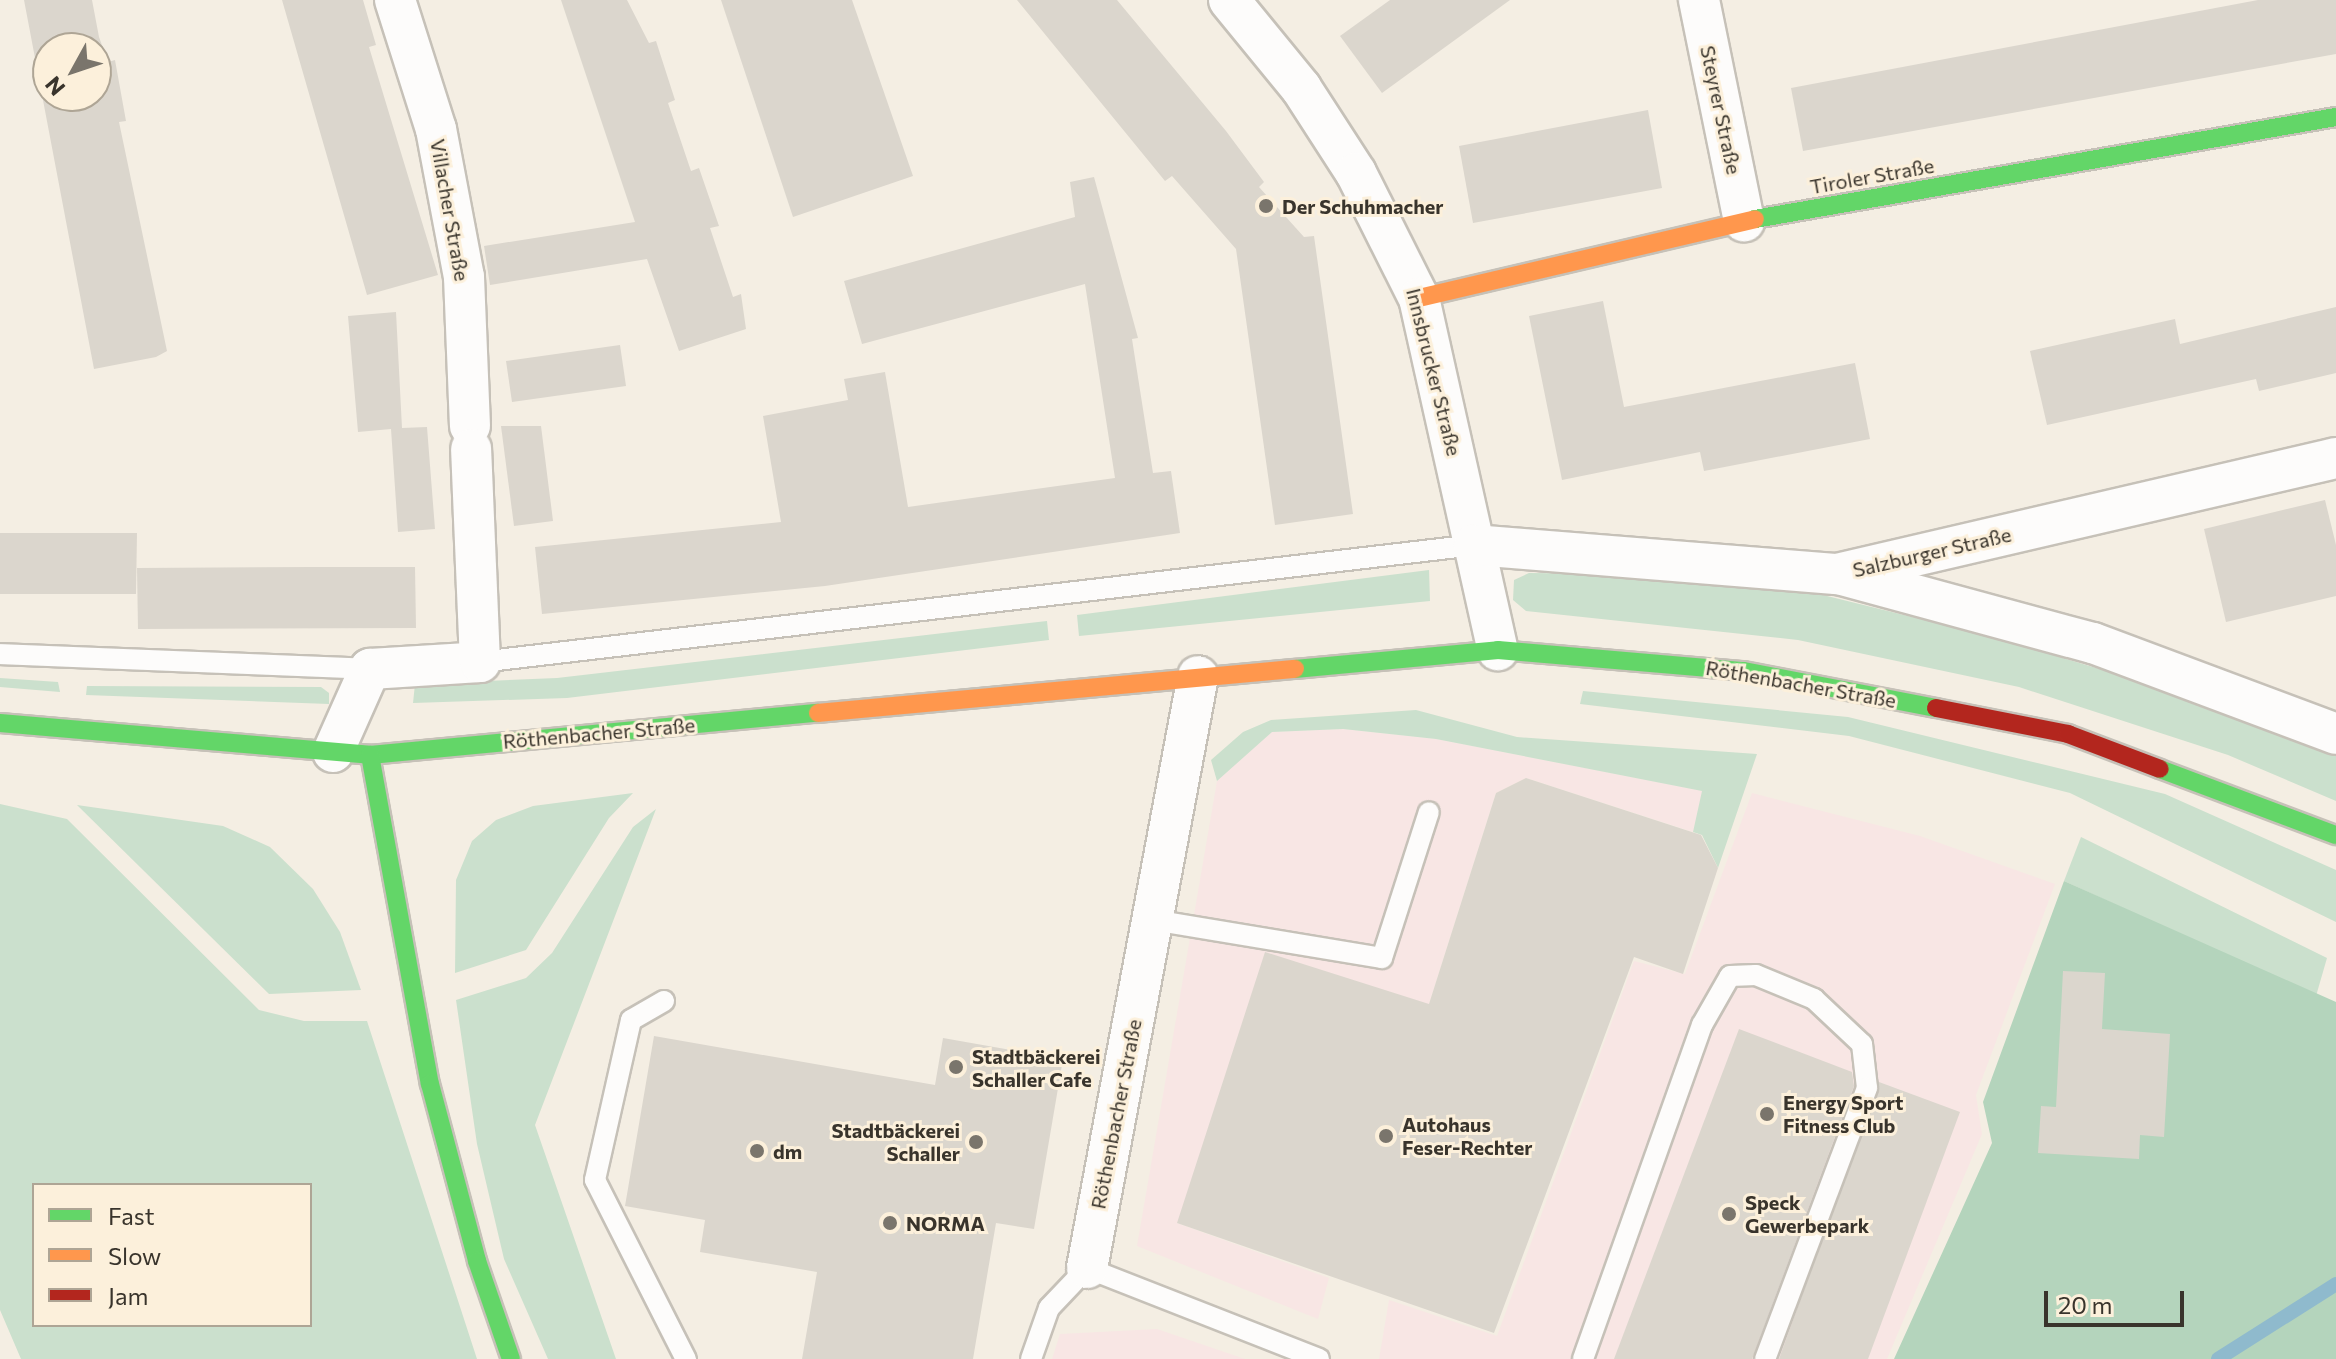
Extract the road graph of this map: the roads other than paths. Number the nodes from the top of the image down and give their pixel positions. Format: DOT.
graph roads {
  1 [pos="395,0"];
  2 [pos="1229,0"];
  3 [pos="1699,0"];
  4 [pos="2336,117"];
  5 [pos="1744,221"];
  6 [pos="1419,298"];
  7 [pos="2336,458"];
  8 [pos="1474,545"];
  9 [pos="1837,574"];
  10 [pos="1498,650"];
  11 [pos="0,654"];
  12 [pos="480,662"];
  13 [pos="370,669"];
  14 [pos="1198,676"];
  15 [pos="0,723"];
  16 [pos="2336,734"];
  17 [pos="351,753"];
  18 [pos="1429,812"];
  19 [pos="2336,835"];
  20 [pos="1153,920"];
  21 [pos="664,1001"];
  22 [pos="1087,1268"];
  23 [pos="511,1359"];
  24 [pos="686,1359"];
  25 [pos="1031,1359"];
  26 [pos="1319,1359"];
  27 [pos="1583,1359"];
  28 [pos="1765,1359"];
  1 -- 12 [label="street, Villacher Straße"];
  2 -- 6 [label="street, Innsbrucker Straße"];
  3 -- 5 [label="street, Steyrer Straße"];
  4 -- 5 [label="main road, Tiroler Straße"];
  5 -- 6 [label="main road, Tiroler Straße"];
  6 -- 8 [label="street, Innsbrucker Straße"];
  7 -- 9 [label="street, Salzburger Straße"];
  8 -- 9 [label="street, Salzburger Straße"];
  8 -- 10 [label="street, Innsbrucker Straße"];
  8 -- 12 [label="lane"];
  9 -- 16 [label="street"];
  10 -- 14 [label="main road, Röthenbacher Straße"];
  10 -- 19 [label="main road, Röthenbacher Straße"];
  11 -- 13 [label="lane"];
  12 -- 13 [label="street"];
  13 -- 17 [label="street"];
  14 -- 17 [label="main road, Röthenbacher Straße"];
  14 -- 20 [label="street, Röthenbacher Straße"];
  15 -- 17 [label="main road, Röthenbacher Straße"];
  17 -- 23 [label="main road"];
  18 -- 20 [label="lane"];
  20 -- 22 [label="street, Röthenbacher Straße"];
  21 -- 24 [label="lane"];
  22 -- 25 [label="lane"];
  22 -- 26 [label="lane"];
  27 -- 28 [label="lane"];
}
